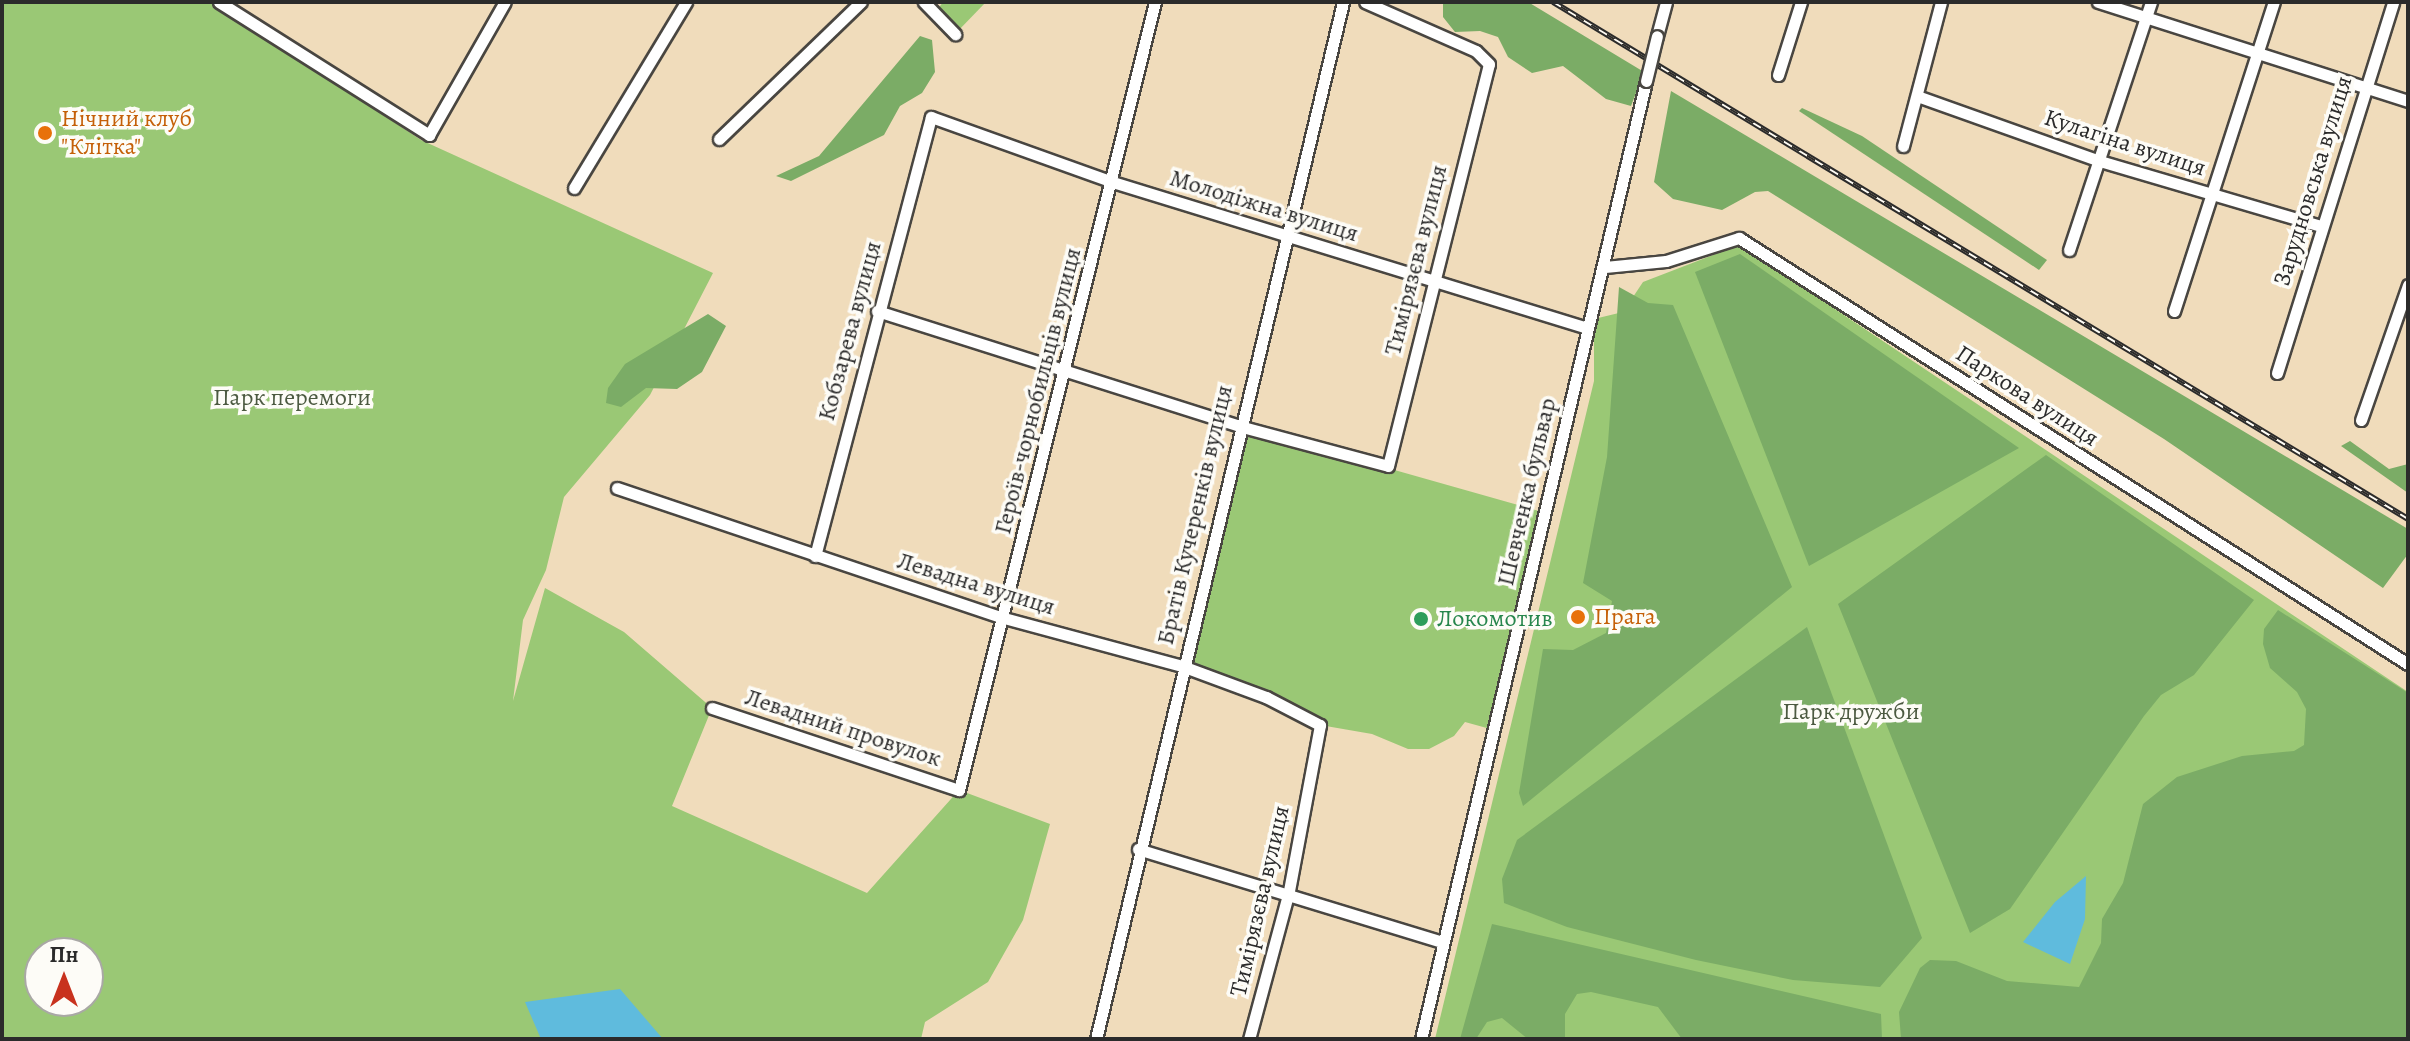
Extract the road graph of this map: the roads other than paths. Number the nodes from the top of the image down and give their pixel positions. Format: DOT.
graph roads {
  1 [pos="219,2"];
  2 [pos="505,2"];
  3 [pos="686,2"];
  4 [pos="861,2"];
  5 [pos="924,2"];
  6 [pos="1155,2"];
  7 [pos="1343,2"];
  8 [pos="1365,2"];
  9 [pos="1801,2"];
  10 [pos="1941,2"];
  11 [pos="2098,2"];
  12 [pos="2151,2"];
  13 [pos="2274,2"];
  14 [pos="2393,2"];
  15 [pos="1662,3"];
  16 [pos="2146,18"];
  17 [pos="955,34"];
  18 [pos="2259,55"];
  19 [pos="1778,75"];
  20 [pos="2364,87"];
  21 [pos="1917,96"];
  22 [pos="2408,101"];
  23 [pos="931,117"];
  24 [pos="719,139"];
  25 [pos="1903,146"];
  26 [pos="2100,161"];
  27 [pos="1113,182"];
  28 [pos="574,188"];
  29 [pos="2213,194"];
  30 [pos="2321,226"];
  31 [pos="1284,233"];
  32 [pos="2069,250"];
  33 [pos="1605,267"];
  34 [pos="1432,283"];
  35 [pos="2408,285"];
  36 [pos="877,311"];
  37 [pos="2174,311"];
  38 [pos="1587,328"];
  39 [pos="1067,370"];
  40 [pos="2277,373"];
  41 [pos="2361,420"];
  42 [pos="1239,426"];
  43 [pos="617,488"];
  44 [pos="815,556"];
  45 [pos="1004,618"];
  46 [pos="2408,664"];
  47 [pos="1182,666"];
  48 [pos="712,708"];
  49 [pos="1320,725"];
  50 [pos="959,790"];
  51 [pos="1138,849"];
  52 [pos="1289,891"];
  53 [pos="1443,942"];
  54 [pos="1096,1039"];
  55 [pos="1249,1039"];
  56 [pos="1421,1039"];
  1 -- 2 [label="street"];
  3 -- 28 [label="street"];
  4 -- 24 [label="street"];
  5 -- 17 [label="street"];
  6 -- 27 [label="street, Героїв-чорнобильців вулиця"];
  7 -- 31 [label="street, Братів Кучеренків вулиця"];
  8 -- 34 [label="street, Тимірязєва вулиця"];
  9 -- 19 [label="street"];
  10 -- 21 [label="street"];
  11 -- 16 [label="street"];
  12 -- 16 [label="street"];
  13 -- 18 [label="street"];
  14 -- 20 [label="street, Зарудновська вулиця"];
  15 -- 33 [label="street, Шевченка бульвар, bridge"];
  16 -- 18 [label="street"];
  16 -- 26 [label="street"];
  18 -- 20 [label="street"];
  18 -- 29 [label="street"];
  20 -- 22 [label="street"];
  20 -- 30 [label="street, Зарудновська вулиця"];
  21 -- 25 [label="street"];
  21 -- 26 [label="street, Кулагіна вулиця"];
  23 -- 27 [label="street, Молодіжна вулиця"];
  23 -- 36 [label="street, Кобзарева вулиця"];
  26 -- 29 [label="street, Кулагіна вулиця"];
  26 -- 32 [label="street"];
  27 -- 31 [label="street, Молодіжна вулиця"];
  27 -- 39 [label="street, Героїв-чорнобильців вулиця"];
  29 -- 30 [label="street, Кулагіна вулиця"];
  29 -- 37 [label="street"];
  30 -- 40 [label="street, Зарудновська вулиця"];
  31 -- 34 [label="street, Молодіжна вулиця"];
  31 -- 42 [label="street, Братів Кучеренків вулиця"];
  33 -- 38 [label="street, Шевченка бульвар"];
  33 -- 46 [label="street, Паркова вулиця"];
  34 -- 38 [label="street, Молодіжна вулиця"];
  34 -- 42 [label="street, Тимірязєва вулиця"];
  35 -- 41 [label="street"];
  36 -- 39 [label="street"];
  36 -- 44 [label="street, Кобзарева вулиця"];
  38 -- 53 [label="street, Шевченка бульвар"];
  39 -- 42 [label="street"];
  39 -- 45 [label="street, Героїв-чорнобильців вулиця"];
  42 -- 47 [label="street, Братів Кучеренків вулиця"];
  43 -- 44 [label="street, Левадна вулиця"];
  44 -- 45 [label="street, Левадна вулиця"];
  45 -- 47 [label="street, Левадна вулиця"];
  45 -- 50 [label="street, Героїв-чорнобильців вулиця"];
  47 -- 49 [label="street, Левадна вулиця"];
  47 -- 51 [label="street, Братів Кучеренків вулиця"];
  48 -- 50 [label="street, Левадний провулок"];
  49 -- 52 [label="street, Тимірязєва вулиця"];
  51 -- 52 [label="street"];
  51 -- 54 [label="street, Братів Кучеренків вулиця"];
  52 -- 53 [label="street"];
  52 -- 55 [label="street, Тимірязєва вулиця"];
  53 -- 56 [label="street, Шевченка бульвар"];
}
